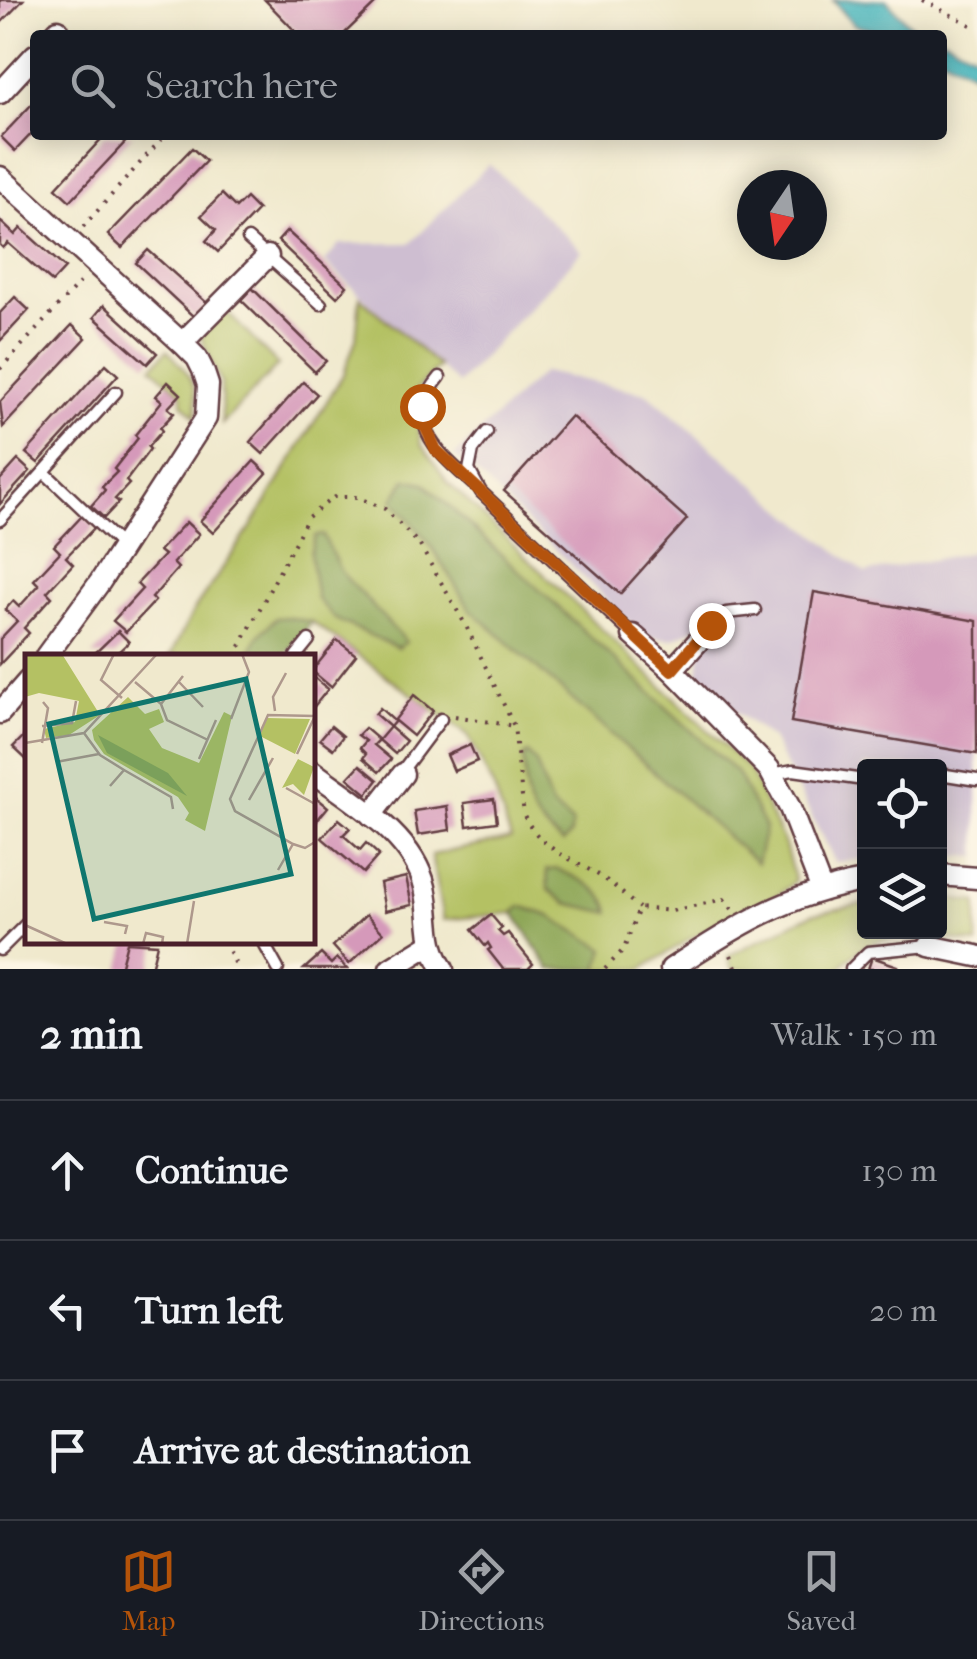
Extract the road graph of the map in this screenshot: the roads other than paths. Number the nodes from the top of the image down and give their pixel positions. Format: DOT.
graph roads {
  1 [pos="30,60"];
  2 [pos="0,92"];
  3 [pos="0,177"];
  4 [pos="248,239"];
  5 [pos="268,256"];
  6 [pos="321,304"];
  7 [pos="182,342"];
  8 [pos="440,377"];
  9 [pos="116,392"];
  10 [pos="487,432"];
  11 [pos="44,472"];
  12 [pos="481,492"];
  13 [pos="0,520"];
  14 [pos="123,547"];
  15 [pos="756,610"];
  16 [pos="633,635"];
  17 [pos="703,636"];
  18 [pos="309,640"];
  19 [pos="47,654"];
  20 [pos="298,654"];
  21 [pos="672,670"];
  22 [pos="25,691"];
  23 [pos="0,713"];
  24 [pos="441,719"];
  25 [pos="315,773"];
  26 [pos="403,774"];
  27 [pos="772,774"];
  28 [pos="947,775"];
  29 [pos="857,779"];
  30 [pos="977,780"];
  31 [pos="372,815"];
  32 [pos="947,875"];
  33 [pos="977,878"];
  34 [pos="857,883"];
  35 [pos="822,888"];
  36 [pos="25,925"];
  37 [pos="264,944"];
  38 [pos="429,945"];
  39 [pos="929,946"];
  40 [pos="0,950"];
  41 [pos="977,956"];
  42 [pos="278,969"];
  43 [pos="390,969"];
  44 [pos="443,969"];
  45 [pos="671,969"];
  46 [pos="852,969"];
  1 -- 2 [label="street"];
  3 -- 7 [label="street"];
  4 -- 5 [label="lane"];
  5 -- 6 [label="lane"];
  5 -- 7 [label="street"];
  7 -- 14 [label="street"];
  8 -- 12 [label="lane"];
  9 -- 11 [label="lane"];
  10 -- 12 [label="lane"];
  11 -- 13 [label="lane"];
  11 -- 14 [label="lane"];
  12 -- 16 [label="lane"];
  14 -- 19 [label="street"];
  15 -- 17 [label="lane"];
  16 -- 21 [label="street"];
  17 -- 21 [label="street"];
  18 -- 20 [label="lane"];
  21 -- 27 [label="street"];
  22 -- 23 [label="street"];
  24 -- 26 [label="lane"];
  25 -- 31 [label="street"];
  26 -- 31 [label="street"];
  27 -- 29 [label="lane"];
  27 -- 35 [label="street"];
  28 -- 30 [label="lane"];
  31 -- 38 [label="street"];
  32 -- 33 [label="street"];
  34 -- 35 [label="street"];
  35 -- 45 [label="street"];
  36 -- 40 [label="lane"];
  37 -- 42 [label="lane"];
  38 -- 43 [label="street"];
  38 -- 44 [label="street"];
  39 -- 41 [label="street"];
  39 -- 46 [label="lane"];
}
